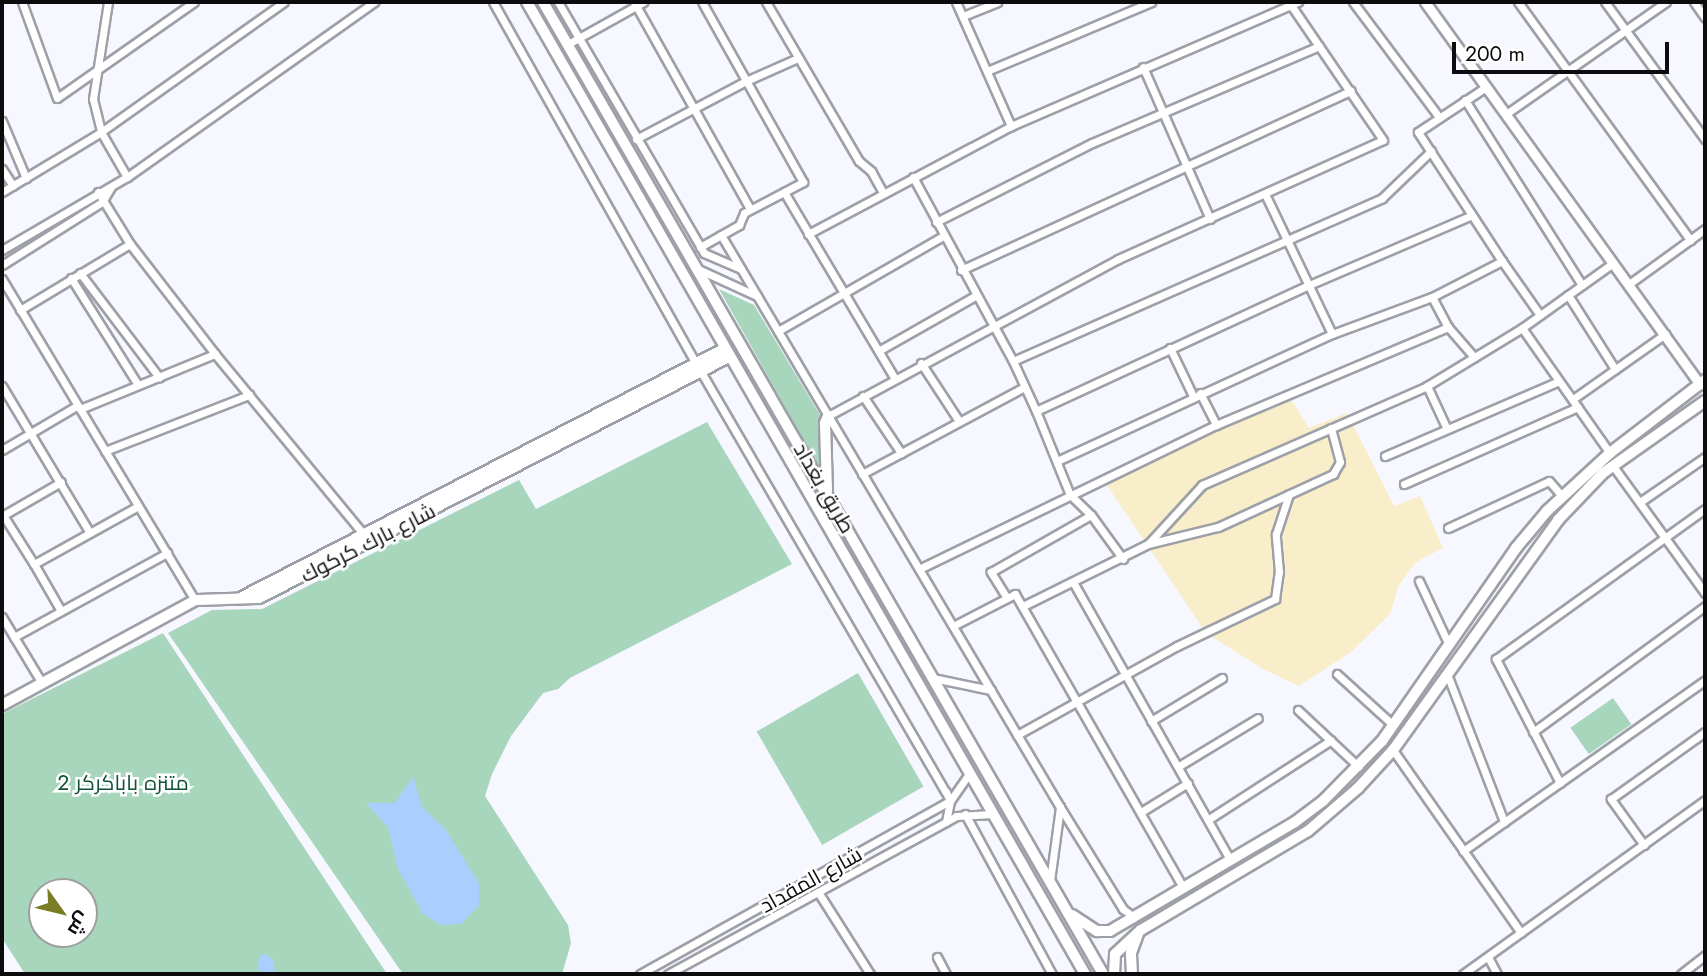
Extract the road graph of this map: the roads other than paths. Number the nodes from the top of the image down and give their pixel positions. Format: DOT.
graph roads {
  1 [pos="22,2"];
  2 [pos="108,2"];
  3 [pos="194,2"];
  4 [pos="284,2"];
  5 [pos="374,2"];
  6 [pos="493,2"];
  7 [pos="527,2"];
  8 [pos="543,2"];
  9 [pos="558,2"];
  10 [pos="702,2"];
  11 [pos="766,2"];
  12 [pos="956,2"];
  13 [pos="997,2"];
  14 [pos="1151,2"];
  15 [pos="1353,2"];
  16 [pos="1425,2"];
  17 [pos="1518,2"];
  18 [pos="1605,2"];
  19 [pos="1666,2"];
  20 [pos="1694,2"];
  21 [pos="638,3"];
  22 [pos="1295,3"];
  23 [pos="963,16"];
  24 [pos="1705,18"];
  25 [pos="1626,30"];
  26 [pos="573,41"];
  27 [pos="1320,46"];
  28 [pos="798,58"];
  29 [pos="1143,67"];
  30 [pos="97,69"];
  31 [pos="987,71"];
  32 [pos="1568,71"];
  33 [pos="746,81"];
  34 [pos="1486,87"];
  35 [pos="1351,91"];
  36 [pos="1465,100"];
  37 [pos="694,107"];
  38 [pos="1163,112"];
  39 [pos="1506,114"];
  40 [pos="1439,117"];
  41 [pos="2,121"];
  42 [pos="1011,127"];
  43 [pos="101,132"];
  44 [pos="636,139"];
  45 [pos="1705,139"];
  46 [pos="1431,151"];
  47 [pos="1185,167"];
  48 [pos="2,169"];
  49 [pos="127,177"];
  50 [pos="913,177"];
  51 [pos="26,178"];
  52 [pos="13,186"];
  53 [pos="112,186"];
  54 [pos="98,191"];
  55 [pos="2,192"];
  56 [pos="784,192"];
  57 [pos="883,193"];
  58 [pos="1265,194"];
  59 [pos="102,202"];
  60 [pos="750,209"];
  61 [pos="1472,215"];
  62 [pos="1210,219"];
  63 [pos="936,222"];
  64 [pos="1705,229"];
  65 [pos="808,234"];
  66 [pos="721,235"];
  67 [pos="943,236"];
  68 [pos="1288,240"];
  69 [pos="1690,240"];
  70 [pos="130,244"];
  71 [pos="700,247"];
  72 [pos="2,250"];
  73 [pos="1502,261"];
  74 [pos="1613,263"];
  75 [pos="2,265"];
  76 [pos="698,269"];
  77 [pos="742,269"];
  78 [pos="961,270"];
  79 [pos="80,273"];
  80 [pos="71,278"];
  81 [pos="3,283"];
  82 [pos="1629,284"];
  83 [pos="1309,285"];
  84 [pos="1582,285"];
  85 [pos="846,293"];
  86 [pos="1568,295"];
  87 [pos="758,296"];
  88 [pos="975,296"];
  89 [pos="1432,297"];
  90 [pos="20,310"];
  91 [pos="1540,316"];
  92 [pos="991,325"];
  93 [pos="1448,327"];
  94 [pos="1522,328"];
  95 [pos="778,331"];
  96 [pos="1332,334"];
  97 [pos="1665,334"];
  98 [pos="1170,348"];
  99 [pos="880,350"];
  100 [pos="727,353"];
  101 [pos="215,354"];
  102 [pos="1474,357"];
  103 [pos="1013,360"];
  104 [pos="921,363"];
  105 [pos="699,369"];
  106 [pos="1615,369"];
  107 [pos="159,377"];
  108 [pos="894,377"];
  109 [pos="1559,381"];
  110 [pos="1703,382"];
  111 [pos="138,385"];
  112 [pos="2,386"];
  113 [pos="1427,386"];
  114 [pos="1024,387"];
  115 [pos="249,395"];
  116 [pos="1196,395"];
  117 [pos="863,396"];
  118 [pos="1573,399"];
  119 [pos="1705,401"];
  120 [pos="79,407"];
  121 [pos="1578,407"];
  122 [pos="1036,411"];
  123 [pos="828,416"];
  124 [pos="959,421"];
  125 [pos="1216,425"];
  126 [pos="1331,428"];
  127 [pos="1447,429"];
  128 [pos="30,433"];
  129 [pos="2,450"];
  130 [pos="105,451"];
  131 [pos="901,453"];
  132 [pos="1610,453"];
  133 [pos="1385,456"];
  134 [pos="1705,457"];
  135 [pos="1057,461"];
  136 [pos="1613,467"];
  137 [pos="862,474"];
  138 [pos="61,482"];
  139 [pos="1404,484"];
  140 [pos="827,494"];
  141 [pos="1289,494"];
  142 [pos="1070,495"];
  143 [pos="1562,496"];
  144 [pos="1640,502"];
  145 [pos="138,506"];
  146 [pos="1705,509"];
  147 [pos="3,515"];
  148 [pos="1091,515"];
  149 [pos="1448,528"];
  150 [pos="90,533"];
  151 [pos="364,535"];
  152 [pos="1666,537"];
  153 [pos="1148,544"];
  154 [pos="167,553"];
  155 [pos="1124,559"];
  156 [pos="34,564"];
  157 [pos="868,564"];
  158 [pos="919,569"];
  159 [pos="854,572"];
  160 [pos="1419,581"];
  161 [pos="1073,582"];
  162 [pos="1705,593"];
  163 [pos="1483,595"];
  164 [pos="1007,598"];
  165 [pos="238,599"];
  166 [pos="195,600"];
  167 [pos="1496,604"];
  168 [pos="1023,606"];
  169 [pos="1705,606"];
  170 [pos="61,611"];
  171 [pos="2,617"];
  172 [pos="953,626"];
  173 [pos="14,637"];
  174 [pos="1450,645"];
  175 [pos="1126,673"];
  176 [pos="1337,674"];
  177 [pos="1447,674"];
  178 [pos="933,678"];
  179 [pos="1222,678"];
  180 [pos="1705,680"];
  181 [pos="42,683"];
  182 [pos="991,690"];
  183 [pos="1078,700"];
  184 [pos="2,705"];
  185 [pos="1298,710"];
  186 [pos="1258,718"];
  187 [pos="1152,721"];
  188 [pos="1393,725"];
  189 [pos="1533,732"];
  190 [pos="1705,732"];
  191 [pos="1017,734"];
  192 [pos="1331,740"];
  193 [pos="1393,750"];
  194 [pos="1179,766"];
  195 [pos="1359,766"];
  196 [pos="970,772"];
  197 [pos="1188,783"];
  198 [pos="1560,783"];
  199 [pos="1705,800"];
  200 [pos="950,801"];
  201 [pos="1060,807"];
  202 [pos="1141,812"];
  203 [pos="965,814"];
  204 [pos="993,814"];
  205 [pos="1209,818"];
  206 [pos="946,821"];
  207 [pos="1504,822"];
  208 [pos="1644,845"];
  209 [pos="1464,851"];
  210 [pos="1230,860"];
  211 [pos="1050,881"];
  212 [pos="1183,887"];
  213 [pos="818,892"];
  214 [pos="1068,912"];
  215 [pos="1134,917"];
  216 [pos="1141,930"];
  217 [pos="1521,933"];
  218 [pos="1705,955"];
  219 [pos="937,957"];
  220 [pos="1488,957"];
  221 [pos="640,974"];
  222 [pos="668,974"];
  223 [pos="870,974"];
  224 [pos="947,974"];
  225 [pos="1052,974"];
  226 [pos="1085,974"];
  227 [pos="1103,974"];
  228 [pos="1114,974"];
  229 [pos="1132,974"];
  230 [pos="1463,974"];
  231 [pos="1497,974"];
  232 [pos="1681,974"];
  1 -- 30 [label="street"];
  2 -- 30 [label="street"];
  3 -- 30 [label="street"];
  4 -- 43 [label="street"];
  5 -- 49 [label="street"];
  6 -- 105 [label="street"];
  7 -- 100 [label="main road, طريق بغداد"];
  8 -- 26 [label="main road, طريق بغداد"];
  9 -- 26 [label="street"];
  10 -- 33 [label="street"];
  11 -- 28 [label="street"];
  12 -- 23 [label="street"];
  13 -- 23 [label="street"];
  14 -- 31 [label="street"];
  15 -- 40 [label="street"];
  16 -- 34 [label="street"];
  17 -- 32 [label="street"];
  18 -- 25 [label="street"];
  19 -- 25 [label="street"];
  20 -- 24 [label="street"];
  21 -- 26 [label="street"];
  21 -- 37 [label="street"];
  22 -- 27 [label="street"];
  22 -- 29 [label="street"];
  23 -- 31 [label="street"];
  25 -- 32 [label="street"];
  25 -- 45 [label="street"];
  26 -- 44 [label="street"];
  26 -- 76 [label="main road, طريق بغداد"];
  27 -- 35 [label="street"];
  27 -- 38 [label="street"];
  28 -- 33 [label="street"];
  28 -- 57 [label="street"];
  29 -- 38 [label="street"];
  29 -- 42 [label="street"];
  30 -- 43 [label="street"];
  31 -- 42 [label="street"];
  32 -- 39 [label="street"];
  32 -- 69 [label="street"];
  33 -- 37 [label="street"];
  33 -- 56 [label="street"];
  34 -- 36 [label="street"];
  34 -- 39 [label="street"];
  35 -- 47 [label="street"];
  35 -- 58 [label="street"];
  36 -- 40 [label="street"];
  36 -- 84 [label="street"];
  37 -- 44 [label="street"];
  37 -- 60 [label="street"];
  38 -- 47 [label="street"];
  38 -- 63 [label="street"];
  39 -- 74 [label="street"];
  40 -- 46 [label="street"];
  41 -- 51 [label="street"];
  42 -- 50 [label="street"];
  43 -- 49 [label="street"];
  43 -- 51 [label="street"];
  44 -- 71 [label="street"];
  46 -- 61 [label="street"];
  46 -- 68 [label="street"];
  47 -- 62 [label="street"];
  47 -- 78 [label="street"];
  48 -- 52 [label="street"];
  49 -- 53 [label="street"];
  50 -- 57 [label="street"];
  50 -- 63 [label="street"];
  51 -- 52 [label="street"];
  52 -- 55 [label="street"];
  53 -- 54 [label="street"];
  53 -- 59 [label="street"];
  54 -- 59 [label="street"];
  54 -- 72 [label="street"];
  56 -- 60 [label="street"];
  56 -- 65 [label="street"];
  57 -- 65 [label="street"];
  58 -- 62 [label="street"];
  58 -- 68 [label="street"];
  59 -- 70 [label="street"];
  59 -- 75 [label="street"];
  60 -- 66 [label="street"];
  61 -- 73 [label="street"];
  61 -- 83 [label="street"];
  62 -- 92 [label="street"];
  63 -- 67 [label="street"];
  64 -- 69 [label="street"];
  65 -- 85 [label="street"];
  66 -- 71 [label="street"];
  66 -- 77 [label="street"];
  67 -- 78 [label="street"];
  67 -- 85 [label="street"];
  68 -- 83 [label="street"];
  68 -- 103 [label="street"];
  69 -- 82 [label="street"];
  70 -- 79 [label="street"];
  70 -- 101 [label="street"];
  71 -- 77 [label="street"];
  73 -- 89 [label="street"];
  73 -- 91 [label="street"];
  74 -- 82 [label="street"];
  74 -- 84 [label="street"];
  76 -- 87 [label="street"];
  76 -- 140 [label="main road, طريق بغداد"];
  77 -- 87 [label="street"];
  78 -- 88 [label="street"];
  79 -- 80 [label="street"];
  79 -- 107 [label="street"];
  80 -- 90 [label="street"];
  80 -- 111 [label="street"];
  81 -- 90 [label="street"];
  82 -- 97 [label="street"];
  83 -- 96 [label="street"];
  83 -- 98 [label="street"];
  84 -- 86 [label="street"];
  85 -- 95 [label="street"];
  85 -- 99 [label="street"];
  86 -- 91 [label="street"];
  86 -- 106 [label="street"];
  87 -- 95 [label="street"];
  88 -- 92 [label="street"];
  88 -- 99 [label="street"];
  89 -- 93 [label="street"];
  89 -- 96 [label="street"];
  90 -- 120 [label="street"];
  91 -- 94 [label="street"];
  92 -- 103 [label="street"];
  92 -- 104 [label="street"];
  93 -- 102 [label="street"];
  93 -- 125 [label="street"];
  94 -- 102 [label="street"];
  94 -- 109 [label="street"];
  95 -- 123 [label="street"];
  96 -- 116 [label="street"];
  97 -- 106 [label="street"];
  97 -- 110 [label="street"];
  98 -- 116 [label="street"];
  98 -- 122 [label="street"];
  99 -- 108 [label="street"];
  100 -- 105 [label="main road"];
  100 -- 159 [label="main road, طريق بغداد"];
  101 -- 107 [label="street"];
  101 -- 115 [label="street"];
  102 -- 113 [label="street"];
  103 -- 114 [label="street"];
  104 -- 108 [label="street"];
  104 -- 124 [label="street"];
  105 -- 151 [label="main road"];
  105 -- 165 [label="main road, شارع بارك كركوك"];
  105 -- 200 [label="street"];
  106 -- 118 [label="street"];
  107 -- 111 [label="street"];
  108 -- 117 [label="street"];
  109 -- 118 [label="street"];
  109 -- 127 [label="street"];
  110 -- 132 [label="main road"];
  111 -- 120 [label="street"];
  112 -- 128 [label="street"];
  113 -- 126 [label="street"];
  113 -- 127 [label="street"];
  114 -- 122 [label="street"];
  114 -- 124 [label="street"];
  115 -- 130 [label="street"];
  115 -- 151 [label="street"];
  116 -- 125 [label="street"];
  116 -- 135 [label="street"];
  117 -- 123 [label="street"];
  117 -- 131 [label="street"];
  118 -- 121 [label="street"];
  119 -- 136 [label="main road"];
  120 -- 128 [label="street"];
  120 -- 130 [label="street"];
  121 -- 132 [label="street"];
  121 -- 139 [label="street"];
  122 -- 135 [label="street"];
  123 -- 137 [label="street"];
  123 -- 140 [label="main road"];
  124 -- 131 [label="street"];
  125 -- 142 [label="street"];
  126 -- 141 [label="street"];
  126 -- 153 [label="street"];
  127 -- 133 [label="street"];
  128 -- 129 [label="street"];
  128 -- 138 [label="street"];
  130 -- 145 [label="street"];
  131 -- 137 [label="street"];
  132 -- 143 [label="main road"];
  134 -- 144 [label="street"];
  135 -- 142 [label="street"];
  136 -- 144 [label="street"];
  136 -- 167 [label="main road"];
  137 -- 158 [label="street"];
  138 -- 147 [label="street"];
  138 -- 150 [label="street"];
  140 -- 157 [label="main road, طريق بغداد"];
  141 -- 153 [label="street"];
  141 -- 175 [label="street"];
  142 -- 148 [label="street"];
  142 -- 158 [label="street"];
  143 -- 149 [label="street"];
  143 -- 163 [label="main road"];
  144 -- 152 [label="street"];
  145 -- 150 [label="street"];
  145 -- 154 [label="street"];
  146 -- 152 [label="street"];
  147 -- 156 [label="street"];
  148 -- 155 [label="street"];
  148 -- 164 [label="street"];
  150 -- 156 [label="street"];
  151 -- 165 [label="main road"];
  152 -- 162 [label="street"];
  152 -- 189 [label="street"];
  153 -- 155 [label="street"];
  154 -- 166 [label="street"];
  154 -- 170 [label="street"];
  155 -- 161 [label="street"];
  156 -- 170 [label="street"];
  157 -- 159 [label="main road"];
  157 -- 178 [label="main road, طريق بغداد"];
  158 -- 172 [label="street"];
  159 -- 196 [label="main road, طريق بغداد"];
  160 -- 174 [label="street"];
  161 -- 168 [label="street"];
  161 -- 175 [label="street"];
  163 -- 167 [label="main road"];
  163 -- 174 [label="main road"];
  164 -- 168 [label="street"];
  164 -- 172 [label="street"];
  165 -- 166 [label="main road, شارع بارك كركوك"];
  166 -- 181 [label="main road, شارع بارك كركوك"];
  167 -- 177 [label="main road"];
  168 -- 183 [label="street"];
  169 -- 189 [label="street"];
  170 -- 173 [label="street"];
  171 -- 173 [label="street"];
  172 -- 182 [label="street"];
  173 -- 181 [label="street"];
  174 -- 188 [label="main road"];
  175 -- 183 [label="street"];
  175 -- 187 [label="street"];
  176 -- 188 [label="street"];
  177 -- 193 [label="main road"];
  177 -- 207 [label="street"];
  178 -- 182 [label="street"];
  178 -- 211 [label="main road, طريق بغداد"];
  179 -- 187 [label="street"];
  180 -- 198 [label="street"];
  181 -- 184 [label="main road, شارع بارك كركوك"];
  182 -- 191 [label="street"];
  183 -- 191 [label="street"];
  183 -- 202 [label="street"];
  185 -- 192 [label="street"];
  186 -- 194 [label="street"];
  187 -- 194 [label="street"];
  188 -- 195 [label="main road"];
  189 -- 198 [label="street"];
  190 -- 208 [label="street"];
  191 -- 201 [label="street"];
  192 -- 195 [label="street"];
  192 -- 205 [label="street"];
  193 -- 209 [label="street"];
  193 -- 216 [label="main road"];
  194 -- 197 [label="street"];
  195 -- 210 [label="main road"];
  196 -- 200 [label="street, شارع المقداد"];
  196 -- 204 [label="main road, طريق بغداد"];
  197 -- 202 [label="street"];
  197 -- 205 [label="street"];
  198 -- 207 [label="street"];
  199 -- 208 [label="street"];
  200 -- 206 [label="street"];
  200 -- 221 [label="street, شارع المقداد"];
  201 -- 211 [label="street"];
  201 -- 215 [label="street"];
  202 -- 212 [label="street"];
  203 -- 204 [label="street, شارع المقداد"];
  203 -- 206 [label="street, شارع المقداد"];
  203 -- 225 [label="street"];
  204 -- 226 [label="main road, طريق بغداد"];
  205 -- 210 [label="street"];
  206 -- 213 [label="street, شارع المقداد"];
  207 -- 209 [label="street"];
  208 -- 217 [label="street"];
  209 -- 217 [label="street"];
  210 -- 212 [label="main road"];
  211 -- 214 [label="main road, طريق بغداد"];
  212 -- 215 [label="main road"];
  213 -- 222 [label="street, شارع المقداد"];
  213 -- 223 [label="street"];
  214 -- 215 [label="main road"];
  214 -- 227 [label="main road, طريق بغداد"];
  215 -- 216 [label="main road"];
  216 -- 228 [label="main road"];
  216 -- 229 [label="main road"];
  217 -- 220 [label="street"];
  218 -- 232 [label="street"];
  219 -- 224 [label="street"];
  220 -- 230 [label="street"];
  220 -- 231 [label="street"];
}
